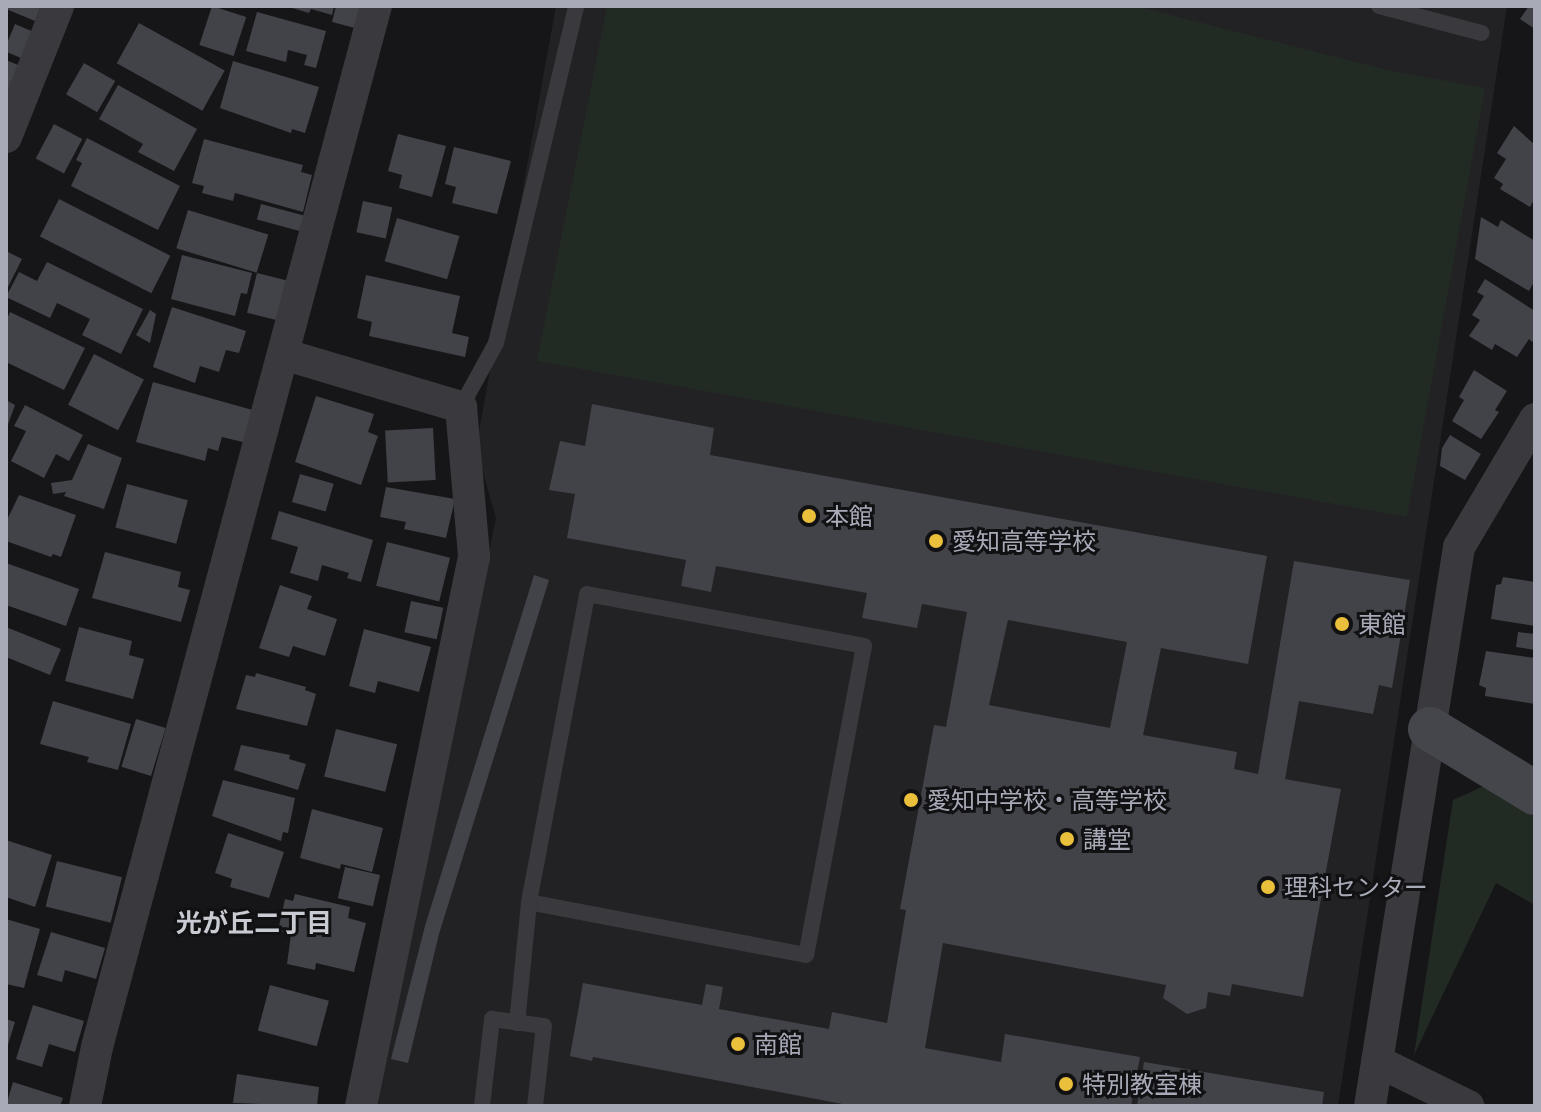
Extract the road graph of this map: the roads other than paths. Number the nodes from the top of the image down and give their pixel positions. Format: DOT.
graph roads {
  1 [pos="58,6"];
  2 [pos="376,6"];
  3 [pos="576,6"];
  4 [pos="1379,6"];
  5 [pos="1482,33"];
  6 [pos="6,137"];
  7 [pos="283,354"];
  8 [pos="461,407"];
  9 [pos="1535,419"];
  10 [pos="1430,729"];
  11 [pos="1530,781"];
  12 [pos="529,902"];
  13 [pos="517,1023"];
  14 [pos="1377,1061"];
  15 [pos="85,1106"];
  16 [pos="361,1106"];
  17 [pos="482,1106"];
  18 [pos="535,1106"];
  19 [pos="1370,1106"];
  20 [pos="1468,1106"];
  1 -- 6 [label="street"];
  2 -- 7 [label="street"];
  3 -- 8 [label="lane"];
  4 -- 5 [label="lane"];
  7 -- 8 [label="street"];
  7 -- 15 [label="street"];
  8 -- 16 [label="street"];
  9 -- 10 [label="street"];
  10 -- 11 [label="street"];
  10 -- 14 [label="street"];
  12 -- 12 [label="lane"];
  12 -- 13 [label="lane"];
  13 -- 17 [label="lane"];
  13 -- 18 [label="lane"];
  14 -- 19 [label="street"];
  14 -- 20 [label="street"];
}
